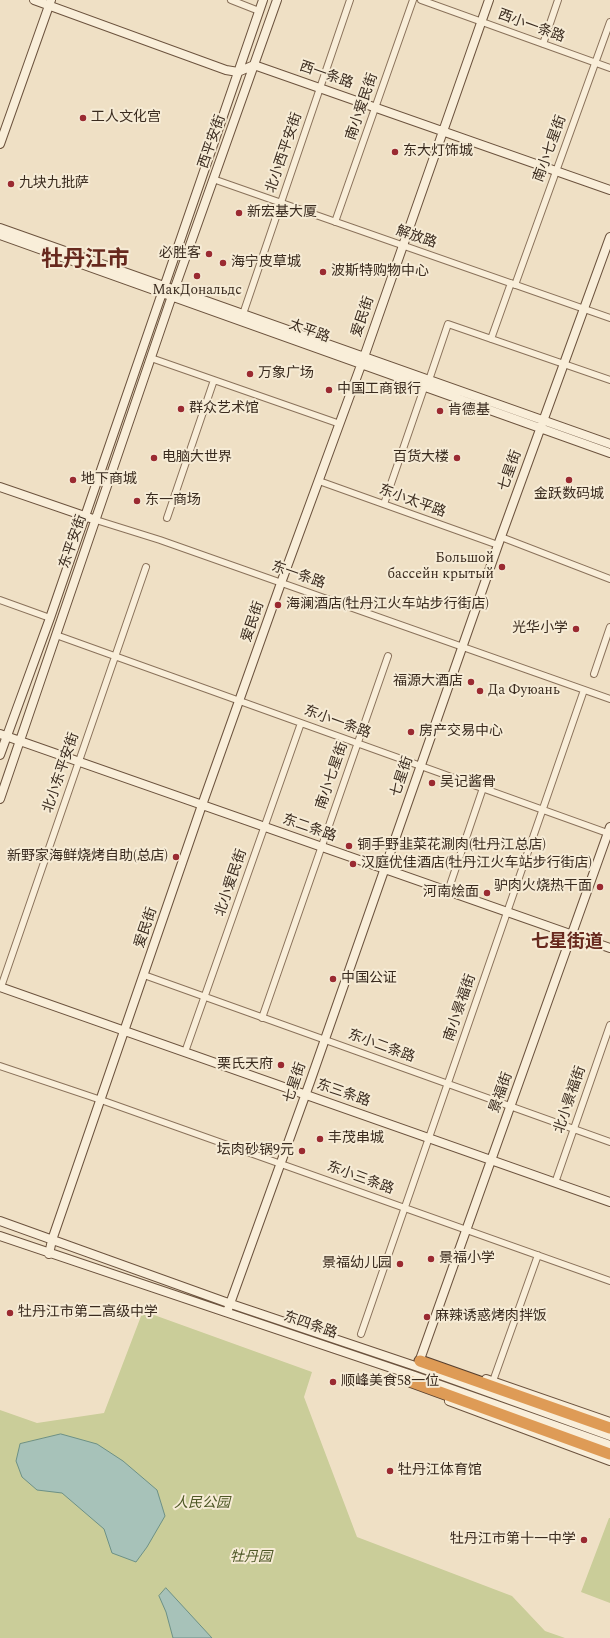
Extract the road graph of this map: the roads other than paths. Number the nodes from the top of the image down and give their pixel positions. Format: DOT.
graph roads {
  1 [pos="34,0"];
  2 [pos="231,0"];
  3 [pos="263,0"];
  4 [pos="277,0"];
  5 [pos="350,0"];
  6 [pos="413,0"];
  7 [pos="421,0"];
  8 [pos="489,0"];
  9 [pos="558,0"];
  10 [pos="50,3"];
  11 [pos="259,11"];
  12 [pos="481,22"];
  13 [pos="610,22"];
  14 [pos="543,44"];
  15 [pos="595,63"];
  16 [pos="254,65"];
  17 [pos="610,68"];
  18 [pos="238,72"];
  19 [pos="320,88"];
  20 [pos="375,107"];
  21 [pos="443,131"];
  22 [pos="0,144"];
  23 [pos="556,171"];
  24 [pos="213,180"];
  25 [pos="610,190"];
  26 [pos="281,204"];
  27 [pos="335,222"];
  28 [pos="0,228"];
  29 [pos="0,234"];
  30 [pos="610,237"];
  31 [pos="402,246"];
  32 [pos="513,284"];
  33 [pos="162,289"];
  34 [pos="173,293"];
  35 [pos="584,309"];
  36 [pos="243,314"];
  37 [pos="610,318"];
  38 [pos="491,339"];
  39 [pos="151,358"];
  40 [pos="362,361"];
  41 [pos="564,364"];
  42 [pos="214,380"];
  43 [pos="429,380"];
  44 [pos="610,380"];
  45 [pos="424,388"];
  46 [pos="340,424"];
  47 [pos="542,425"];
  48 [pos="610,444"];
  49 [pos="610,453"];
  50 [pos="319,481"];
  51 [pos="0,487"];
  52 [pos="384,504"];
  53 [pos="84,516"];
  54 [pos="167,518"];
  55 [pos="96,520"];
  56 [pos="499,541"];
  57 [pos="146,567"];
  58 [pos="610,579"];
  59 [pos="281,583"];
  60 [pos="0,600"];
  61 [pos="50,618"];
  62 [pos="610,627"];
  63 [pos="56,635"];
  64 [pos="462,647"];
  65 [pos="115,656"];
  66 [pos="388,656"];
  67 [pos="594,674"];
  68 [pos="584,690"];
  69 [pos="610,699"];
  70 [pos="240,701"];
  71 [pos="301,723"];
  72 [pos="3,735"];
  73 [pos="20,741"];
  74 [pos="358,743"];
  75 [pos="0,755"];
  76 [pos="79,762"];
  77 [pos="420,766"];
  78 [pos="482,788"];
  79 [pos="0,799"];
  80 [pos="202,805"];
  81 [pos="542,810"];
  82 [pos="264,827"];
  83 [pos="609,831"];
  84 [pos="322,847"];
  85 [pos="385,869"];
  86 [pos="448,891"];
  87 [pos="507,912"];
  88 [pos="572,934"];
  89 [pos="610,948"];
  90 [pos="144,976"];
  91 [pos="1,987"];
  92 [pos="204,997"];
  93 [pos="262,1018"];
  94 [pos="610,1025"];
  95 [pos="126,1031"];
  96 [pos="325,1040"];
  97 [pos="185,1052"];
  98 [pos="0,1066"];
  99 [pos="447,1084"];
  100 [pos="306,1094"];
  101 [pos="101,1100"];
  102 [pos="511,1106"];
  103 [pos="574,1129"];
  104 [pos="429,1138"];
  105 [pos="610,1142"];
  106 [pos="492,1160"];
  107 [pos="281,1164"];
  108 [pos="555,1183"];
  109 [pos="610,1202"];
  110 [pos="404,1208"];
  111 [pos="0,1221"];
  112 [pos="467,1230"];
  113 [pos="0,1236"];
  114 [pos="52,1240"];
  115 [pos="49,1254"];
  116 [pos="538,1255"];
  117 [pos="610,1281"];
  118 [pos="231,1304"];
  119 [pos="227,1312"];
  120 [pos="361,1334"];
  121 [pos="420,1361"];
  122 [pos="412,1381"];
  123 [pos="493,1381"];
  124 [pos="468,1382"];
  125 [pos="464,1396"];
  126 [pos="610,1422"];
  127 [pos="610,1428"];
  128 [pos="610,1436"];
  129 [pos="610,1445"];
  130 [pos="610,1454"];
  131 [pos="610,1461"];
  1 -- 10 [label="street"];
  2 -- 11 [label="street"];
  3 -- 11 [label="street, 西平安街"];
  4 -- 16 [label="street, 西平安街"];
  5 -- 19 [label="street, 北小西平安街"];
  6 -- 20 [label="street, 南小爱民街"];
  7 -- 12 [label="street, 西小一条路"];
  8 -- 12 [label="street, 爱民街"];
  9 -- 14 [label="street"];
  10 -- 18 [label="street"];
  10 -- 22 [label="street"];
  11 -- 18 [label="street, 西平安街"];
  12 -- 14 [label="street, 西小一条路"];
  12 -- 21 [label="street, 爱民街"];
  13 -- 15 [label="street, 南小七星街"];
  14 -- 15 [label="street, 西小一条路"];
  15 -- 17 [label="street, 西小一条路"];
  15 -- 23 [label="street, 南小七星街"];
  16 -- 18 [label="street"];
  16 -- 19 [label="street, 西一条路"];
  16 -- 24 [label="street, 西平安街"];
  18 -- 33 [label="street, 西平安街"];
  19 -- 20 [label="street, 西一条路"];
  19 -- 26 [label="street, 北小西平安街"];
  20 -- 21 [label="street, 西一条路"];
  20 -- 27 [label="street, 南小爱民街"];
  21 -- 23 [label="street, 西一条路"];
  21 -- 31 [label="street, 爱民街"];
  23 -- 25 [label="street, 西一条路"];
  23 -- 32 [label="street, 南小七星街"];
  24 -- 26 [label="street, 解放路"];
  24 -- 34 [label="street, 西平安街"];
  26 -- 27 [label="street, 解放路"];
  26 -- 36 [label="street, 北小西平安街"];
  27 -- 31 [label="street, 解放路"];
  28 -- 33 [label="street, 太平路"];
  29 -- 33 [label="street, 太平路"];
  30 -- 35 [label="street, 七星街"];
  31 -- 32 [label="street, 解放路"];
  31 -- 40 [label="street, 爱民街"];
  32 -- 35 [label="street, 解放路"];
  32 -- 38 [label="street, 南小七星街"];
  33 -- 34 [label="street, 太平路"];
  33 -- 53 [label="street, 东平安街"];
  34 -- 36 [label="street, 太平路"];
  34 -- 39 [label="street, 东平安街"];
  34 -- 40 [label="street, 太平路"];
  35 -- 37 [label="street, 解放路"];
  35 -- 41 [label="street, 七星街"];
  36 -- 40 [label="street, 太平路"];
  38 -- 41 [label="street"];
  38 -- 43 [label="street"];
  39 -- 42 [label="street"];
  39 -- 55 [label="street, 东平安街"];
  40 -- 43 [label="street, 太平路"];
  40 -- 45 [label="street, 太平路"];
  40 -- 46 [label="street, 爱民街"];
  41 -- 44 [label="street"];
  41 -- 47 [label="street, 七星街"];
  42 -- 46 [label="street"];
  42 -- 54 [label="street"];
  43 -- 47 [label="street, 太平路"];
  45 -- 47 [label="street, 太平路"];
  45 -- 52 [label="street"];
  46 -- 50 [label="street, 爱民街"];
  47 -- 48 [label="street, 太平路"];
  47 -- 49 [label="street, 太平路"];
  47 -- 56 [label="street, 七星街"];
  50 -- 52 [label="street, 东小太平路"];
  50 -- 59 [label="street, 爱民街"];
  51 -- 53 [label="street, 东一条路"];
  52 -- 56 [label="street, 东小太平路"];
  53 -- 55 [label="street, 东一条路"];
  53 -- 61 [label="street, 东平安街"];
  55 -- 59 [label="street, 东一条路"];
  55 -- 63 [label="street, 东平安街"];
  56 -- 58 [label="street, 东小太平路"];
  56 -- 64 [label="street, 七星街"];
  57 -- 65 [label="street, 北小东平安街"];
  59 -- 64 [label="street, 东一条路"];
  59 -- 70 [label="street, 爱民街"];
  60 -- 61 [label="street"];
  61 -- 72 [label="street, 东平安街"];
  62 -- 67 [label="street"];
  63 -- 65 [label="street, 东小一条路"];
  63 -- 73 [label="street, 东平安街"];
  64 -- 68 [label="street, 东一条路"];
  64 -- 77 [label="street, 七星街"];
  65 -- 70 [label="street, 东小一条路"];
  65 -- 76 [label="street, 北小东平安街"];
  66 -- 74 [label="street, 南小七星街"];
  68 -- 69 [label="street, 东一条路"];
  68 -- 81 [label="street, 南小景福街"];
  70 -- 71 [label="street, 东小一条路"];
  70 -- 80 [label="street, 爱民街"];
  71 -- 74 [label="street, 东小一条路"];
  71 -- 82 [label="street, 北小爱民街"];
  72 -- 73 [label="street, 东二条路"];
  72 -- 75 [label="street, 东平安街"];
  73 -- 76 [label="street, 东二条路"];
  73 -- 79 [label="street, 东平安街"];
  74 -- 77 [label="street, 东小一条路"];
  74 -- 84 [label="street, 南小七星街"];
  76 -- 80 [label="street, 东二条路"];
  76 -- 91 [label="street, 北小东平安街"];
  77 -- 78 [label="street, 东小一条路"];
  77 -- 85 [label="street, 七星街"];
  78 -- 81 [label="street, 东小一条路"];
  78 -- 86 [label="street"];
  80 -- 82 [label="street, 东二条路"];
  80 -- 90 [label="street, 爱民街"];
  81 -- 83 [label="street, 东小一条路"];
  81 -- 87 [label="street, 南小景福街"];
  82 -- 84 [label="street, 东二条路"];
  82 -- 92 [label="street, 北小爱民街"];
  83 -- 88 [label="street, 景福街"];
  84 -- 85 [label="street, 东二条路"];
  84 -- 93 [label="street, 南小七星街"];
  85 -- 86 [label="street, 东二条路"];
  85 -- 96 [label="street, 七星街"];
  86 -- 87 [label="street, 东二条路"];
  87 -- 88 [label="street, 东二条路"];
  87 -- 99 [label="street, 南小景福街"];
  88 -- 89 [label="street, 东二条路"];
  88 -- 102 [label="street, 景福街"];
  90 -- 92 [label="street, 东小二条路"];
  90 -- 95 [label="street, 爱民街"];
  91 -- 95 [label="street, 东三条路"];
  92 -- 93 [label="street, 东小二条路"];
  92 -- 97 [label="street, 北小爱民街"];
  93 -- 96 [label="street, 东小二条路"];
  94 -- 103 [label="street, 北小景福街"];
  95 -- 97 [label="street, 东三条路"];
  95 -- 101 [label="street, 爱民街"];
  96 -- 99 [label="street, 东小二条路"];
  96 -- 100 [label="street, 七星街"];
  97 -- 100 [label="street, 东三条路"];
  98 -- 101 [label="street, 东小三条路"];
  99 -- 102 [label="street, 东小二条路"];
  99 -- 104 [label="street, 南小景福街"];
  100 -- 104 [label="street, 东三条路"];
  100 -- 107 [label="street, 七星街"];
  101 -- 107 [label="street, 东小三条路"];
  101 -- 114 [label="street, 爱民街"];
  102 -- 103 [label="street, 东小二条路"];
  102 -- 106 [label="street, 景福街"];
  103 -- 105 [label="street, 东小二条路"];
  103 -- 108 [label="street, 北小景福街"];
  104 -- 106 [label="street, 东三条路"];
  104 -- 110 [label="street, 南小景福街"];
  106 -- 108 [label="street, 东三条路"];
  106 -- 112 [label="street, 景福街"];
  107 -- 110 [label="street, 东小三条路"];
  107 -- 118 [label="street, 七星街"];
  108 -- 109 [label="street, 东三条路"];
  110 -- 112 [label="street, 东小三条路"];
  110 -- 120 [label="street, 南小景福街"];
  111 -- 114 [label="street"];
  112 -- 116 [label="street, 东小三条路"];
  112 -- 121 [label="street, 景福街"];
  113 -- 115 [label="street, 东四条路"];
  114 -- 115 [label="street, 爱民街"];
  114 -- 118 [label="street"];
  115 -- 119 [label="street, 东四条路"];
  116 -- 117 [label="street, 东小三条路"];
  116 -- 123 [label="street"];
  118 -- 119 [label="street, 七星街"];
  118 -- 121 [label="street"];
  119 -- 122 [label="street, 东四条路"];
  121 -- 122 [label="street, 景福街"];
  121 -- 123 [label="street"];
  121 -- 124 [label="highway"];
  122 -- 125 [label="highway"];
  122 -- 131 [label="street, 东四条路"];
  123 -- 126 [label="street"];
  124 -- 127 [label="highway"];
  124 -- 128 [label="street"];
  125 -- 129 [label="street"];
  125 -- 130 [label="highway"];
}
